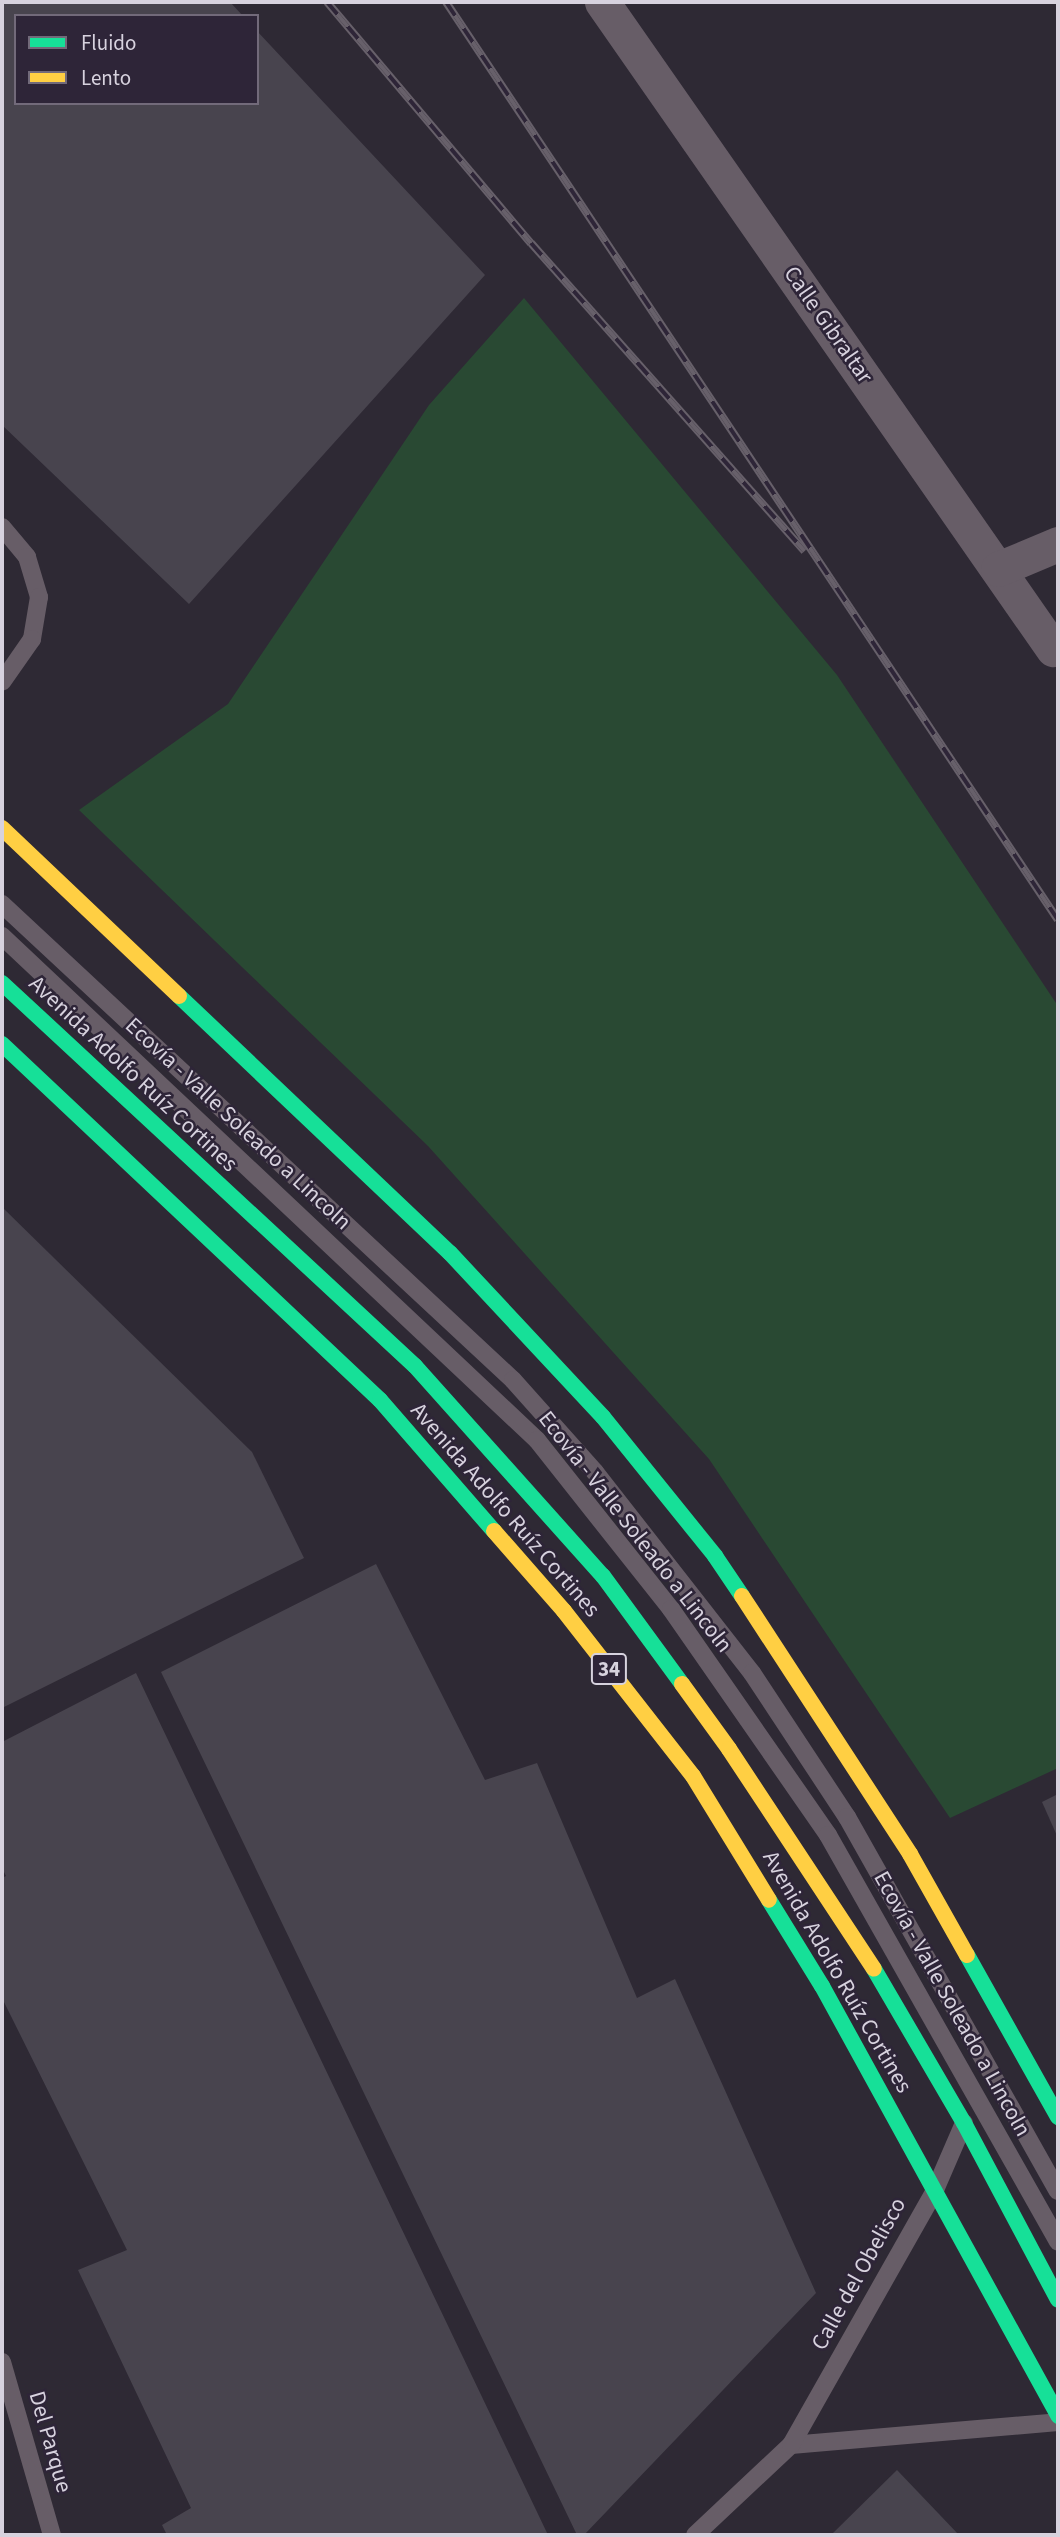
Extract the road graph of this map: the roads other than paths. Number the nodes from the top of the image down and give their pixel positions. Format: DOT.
graph roads {
  1 [pos="602,2"];
  2 [pos="2,527"];
  3 [pos="1058,544"];
  4 [pos="998,569"];
  5 [pos="1053,649"];
  6 [pos="2,682"];
  7 [pos="2,828"];
  8 [pos="2,904"];
  9 [pos="2,936"];
  10 [pos="2,983"];
  11 [pos="2,1044"];
  12 [pos="1058,2117"];
  13 [pos="964,2123"];
  14 [pos="935,2190"];
  15 [pos="1058,2191"];
  16 [pos="1058,2242"];
  17 [pos="1058,2300"];
  18 [pos="2,2362"];
  19 [pos="1058,2416"];
  20 [pos="1058,2421"];
  21 [pos="791,2445"];
  22 [pos="52,2535"];
  23 [pos="695,2535"];
  1 -- 4 [label="street, Calle Gibraltar"];
  2 -- 6 [label="lane"];
  3 -- 4 [label="street"];
  4 -- 5 [label="street, Calle Gibraltar"];
  7 -- 12 [label="main road"];
  8 -- 15 [label="lane"];
  9 -- 16 [label="lane, Ecovía - Valle Soleado a Lincoln"];
  10 -- 13 [label="main road, Avenida Adolfo Ruíz Cortines / 34"];
  11 -- 14 [label="main road, Avenida Adolfo Ruíz Cortines / 34"];
  13 -- 14 [label="lane, Calle del Obelisco"];
  13 -- 17 [label="main road, Avenida Adolfo Ruíz Cortines / 34"];
  14 -- 19 [label="main road, Avenida Adolfo Ruíz Cortines / 34"];
  14 -- 21 [label="lane, Calle del Obelisco"];
  18 -- 22 [label="lane, Del Parque"];
  20 -- 21 [label="lane"];
  21 -- 23 [label="lane, Calle del Obelisco"];
}
